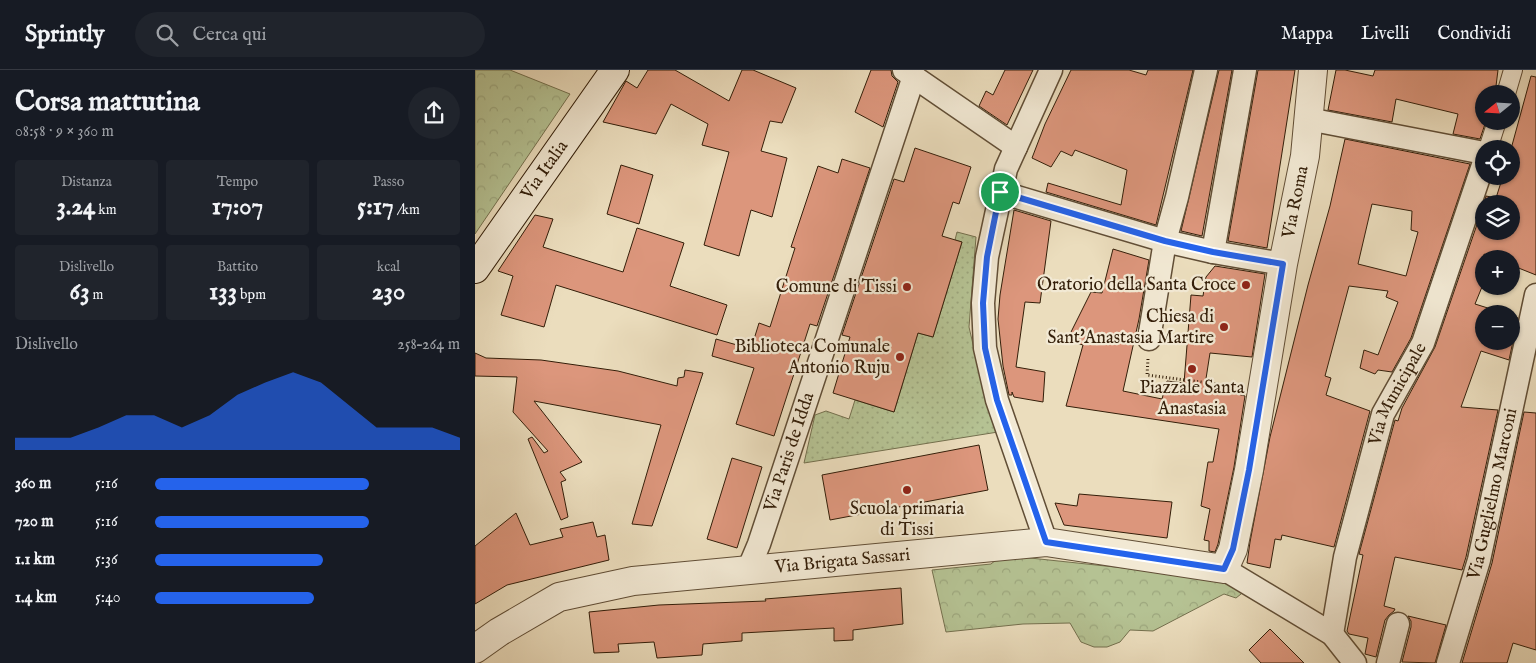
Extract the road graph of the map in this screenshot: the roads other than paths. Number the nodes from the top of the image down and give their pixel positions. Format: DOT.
graph roads {
  1 [pos="615,70"];
  2 [pos="1051,70"];
  3 [pos="1206,70"];
  4 [pos="1245,70"];
  5 [pos="1313,70"];
  6 [pos="1513,70"];
  7 [pos="909,73"];
  8 [pos="1509,85"];
  9 [pos="1308,119"];
  10 [pos="1016,147"];
  11 [pos="1475,151"];
  12 [pos="1476,185"];
  13 [pos="1000,192"];
  14 [pos="1165,241"];
  15 [pos="1213,252"];
  16 [pos="1283,264"];
  17 [pos="475,269"];
  18 [pos="1536,295"];
  19 [pos="1149,338"];
  20 [pos="1046,542"];
  21 [pos="1224,569"];
  22 [pos="748,570"];
  23 [pos="1398,624"];
  24 [pos="1332,634"];
  25 [pos="475,649"];
  26 [pos="1355,663"];
  27 [pos="1388,663"];
  28 [pos="1448,663"];
  1 -- 17 [label="street, Via Italia"];
  2 -- 10 [label="street"];
  3 -- 14 [label="street"];
  4 -- 15 [label="street"];
  5 -- 9 [label="street, Via Roma"];
  6 -- 8 [label="street"];
  7 -- 10 [label="street"];
  7 -- 22 [label="street, Via Paris de Idda"];
  9 -- 11 [label="street"];
  9 -- 16 [label="street, Via Roma"];
  10 -- 13 [label="street"];
  12 -- 24 [label="street, Via Municipale"];
  13 -- 14 [label="street"];
  13 -- 20 [label="street"];
  14 -- 15 [label="street"];
  14 -- 19 [label="street"];
  15 -- 16 [label="street"];
  16 -- 21 [label="street, Via Roma"];
  18 -- 28 [label="street, Via Guglielmo Marconi"];
  20 -- 21 [label="street, Via Brigata Sassari"];
  20 -- 22 [label="street, Via Brigata Sassari"];
  21 -- 24 [label="street"];
  22 -- 25 [label="street, Via Brigata Sassari"];
  23 -- 27 [label="street"];
  24 -- 26 [label="street"];
}
